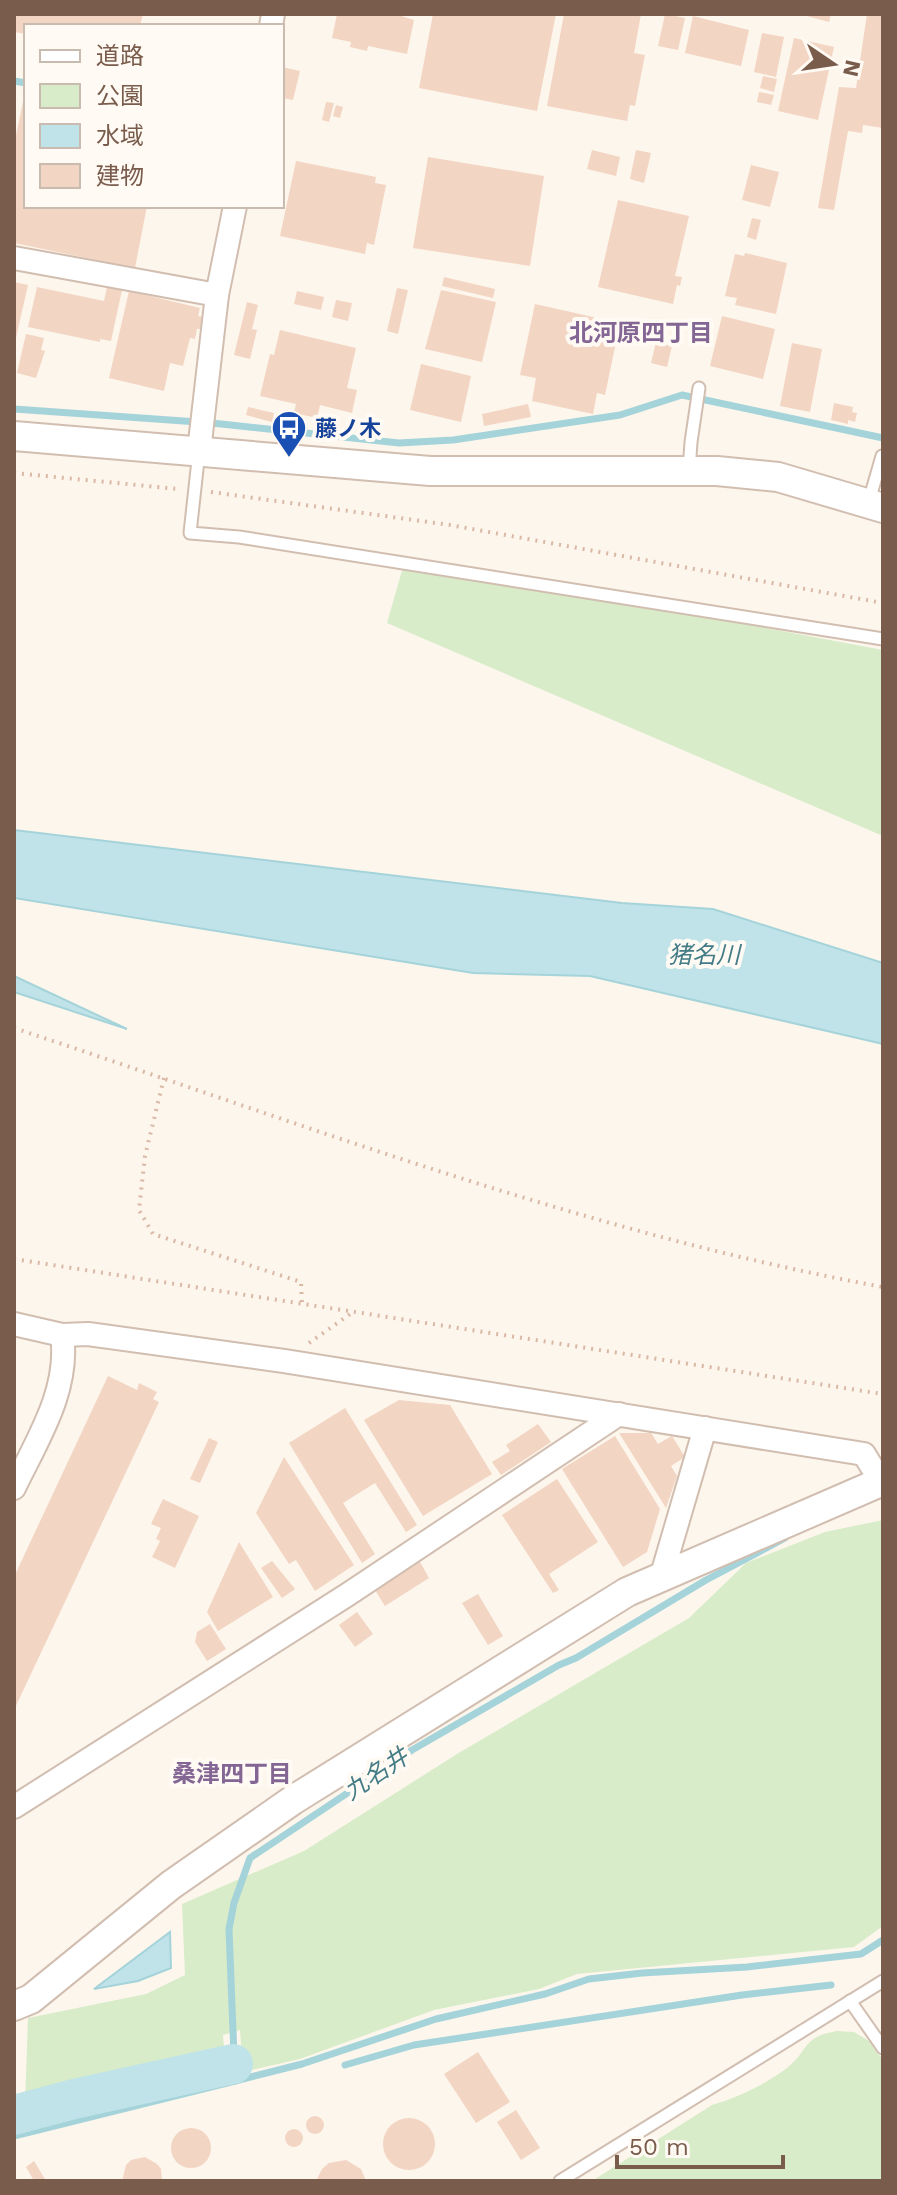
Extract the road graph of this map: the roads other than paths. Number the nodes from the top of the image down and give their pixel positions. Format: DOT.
graph roads {
  1 [pos="235,208"];
  2 [pos="14,258"];
  3 [pos="217,295"];
  4 [pos="699,388"];
  5 [pos="14,436"];
  6 [pos="199,451"];
  7 [pos="882,456"];
  8 [pos="689,471"];
  9 [pos="876,505"];
  10 [pos="883,639"];
  11 [pos="14,1324"];
  12 [pos="62,1335"];
  13 [pos="619,1414"];
  14 [pos="705,1428"];
  15 [pos="882,1482"];
  16 [pos="14,1488"];
  17 [pos="661,1578"];
  18 [pos="14,1807"];
  19 [pos="883,1981"];
  20 [pos="850,2001"];
  21 [pos="22,2002"];
  22 [pos="883,2048"];
  23 [pos="560,2181"];
  1 -- 3 [label="street"];
  2 -- 3 [label="street"];
  3 -- 6 [label="street"];
  4 -- 8 [label="lane"];
  5 -- 6 [label="street"];
  6 -- 8 [label="street"];
  6 -- 10 [label="lane"];
  7 -- 9 [label="lane"];
  8 -- 9 [label="street"];
  11 -- 12 [label="street"];
  12 -- 13 [label="street"];
  12 -- 16 [label="street"];
  13 -- 14 [label="street"];
  13 -- 18 [label="street"];
  14 -- 15 [label="street"];
  14 -- 17 [label="street"];
  15 -- 17 [label="street"];
  17 -- 21 [label="street"];
  19 -- 20 [label="lane"];
  20 -- 22 [label="lane"];
  20 -- 23 [label="lane"];
}
